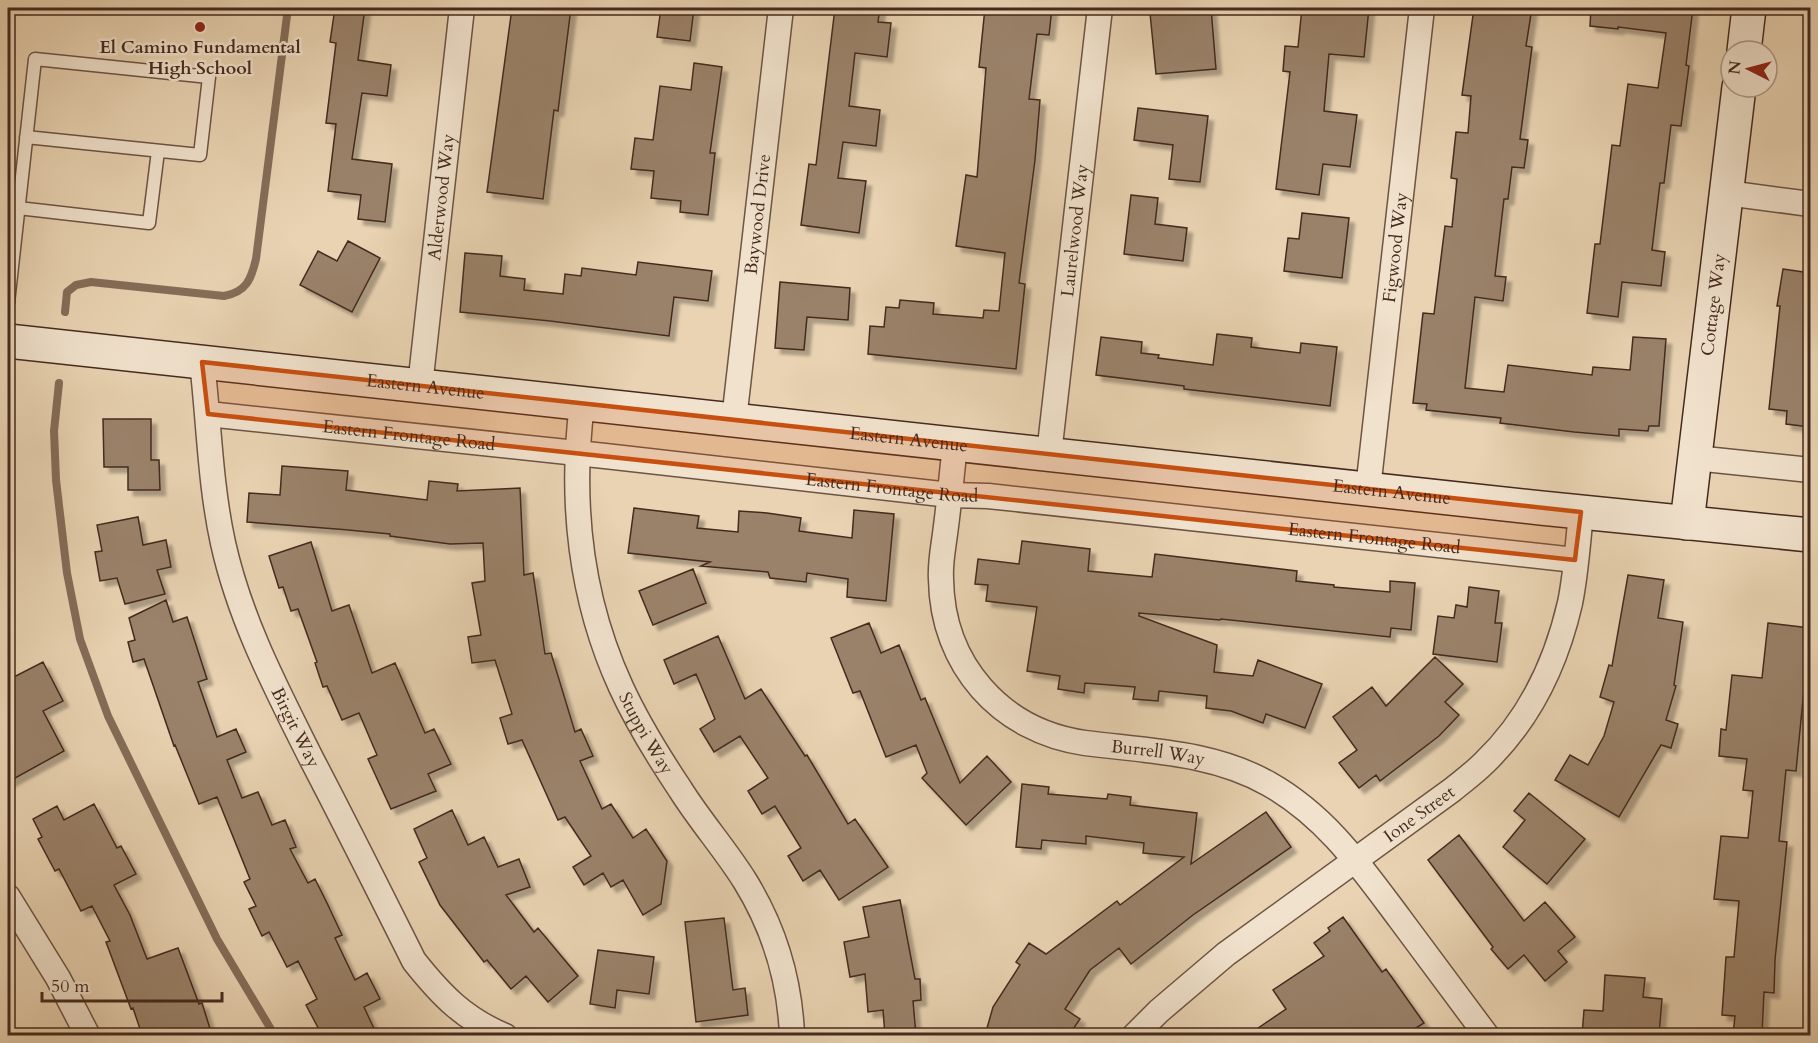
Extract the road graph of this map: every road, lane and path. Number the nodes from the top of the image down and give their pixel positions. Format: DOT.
graph roads {
  1 [pos="462,8"];
  2 [pos="780,8"];
  3 [pos="1100,8"];
  4 [pos="1422,8"];
  5 [pos="1749,8"];
  6 [pos="1745,39"];
  7 [pos="1739,99"];
  8 [pos="26,137"];
  9 [pos="158,151"];
  10 [pos="1727,193"];
  11 [pos="1810,204"];
  12 [pos="18,208"];
  13 [pos="8,303"];
  14 [pos="8,341"];
  15 [pos="202,362"];
  16 [pos="420,386"];
  17 [pos="582,404"];
  18 [pos="208,414"];
  19 [pos="734,420"];
  20 [pos="955,444"];
  21 [pos="578,454"];
  22 [pos="1050,454"];
  23 [pos="1695,458"];
  24 [pos="1810,470"];
  25 [pos="1368,489"];
  26 [pos="950,495"];
  27 [pos="1581,512"];
  28 [pos="1687,523"];
  29 [pos="1810,535"];
  30 [pos="1575,560"];
  31 [pos="1356,860"];
  32 [pos="8,897"];
  33 [pos="88,1035"];
  34 [pos="505,1035"];
  35 [pos="792,1035"];
  36 [pos="1134,1035"];
  37 [pos="1487,1035"];
  1 -- 16 [label="street, Alderwood Way"];
  2 -- 19 [label="street, Baywood Drive"];
  3 -- 22 [label="street, Laurelwood Way"];
  4 -- 25 [label="street, Figwood Way"];
  5 -- 6 [label="main road"];
  7 -- 10 [label="main road, Cottage Way"];
  8 -- 9 [label="lane"];
  8 -- 9 [label="lane"];
  8 -- 12 [label="lane"];
  9 -- 12 [label="lane"];
  10 -- 11 [label="street"];
  10 -- 23 [label="main road, Cottage Way"];
  12 -- 13 [label="lane"];
  14 -- 15 [label="main road, Eastern Avenue"];
  15 -- 16 [label="main road, Eastern Avenue"];
  15 -- 18 [label="street, Birgit Way"];
  16 -- 17 [label="main road, Eastern Avenue"];
  17 -- 19 [label="main road, Eastern Avenue"];
  17 -- 21 [label="street, Stuppi Way"];
  18 -- 21 [label="street, Eastern Frontage Road"];
  18 -- 34 [label="street, Birgit Way"];
  19 -- 20 [label="main road, Eastern Avenue"];
  20 -- 22 [label="main road, Eastern Avenue"];
  20 -- 26 [label="street, Burrell Way"];
  21 -- 26 [label="street, Eastern Frontage Road"];
  21 -- 35 [label="street, Stuppi Way"];
  22 -- 25 [label="main road, Eastern Avenue"];
  23 -- 24 [label="street"];
  23 -- 28 [label="main road, Cottage Way"];
  25 -- 27 [label="main road, Eastern Avenue"];
  26 -- 30 [label="street, Eastern Frontage Road"];
  26 -- 31 [label="street, Burrell Way"];
  27 -- 28 [label="main road, Eastern Avenue"];
  27 -- 30 [label="street, Ione Street"];
  28 -- 29 [label="main road, Eastern Avenue"];
  30 -- 31 [label="street, Ione Street"];
  31 -- 36 [label="street, Ione Street"];
  31 -- 37 [label="street, Burrell Way"];
  32 -- 33 [label="street"];
}
